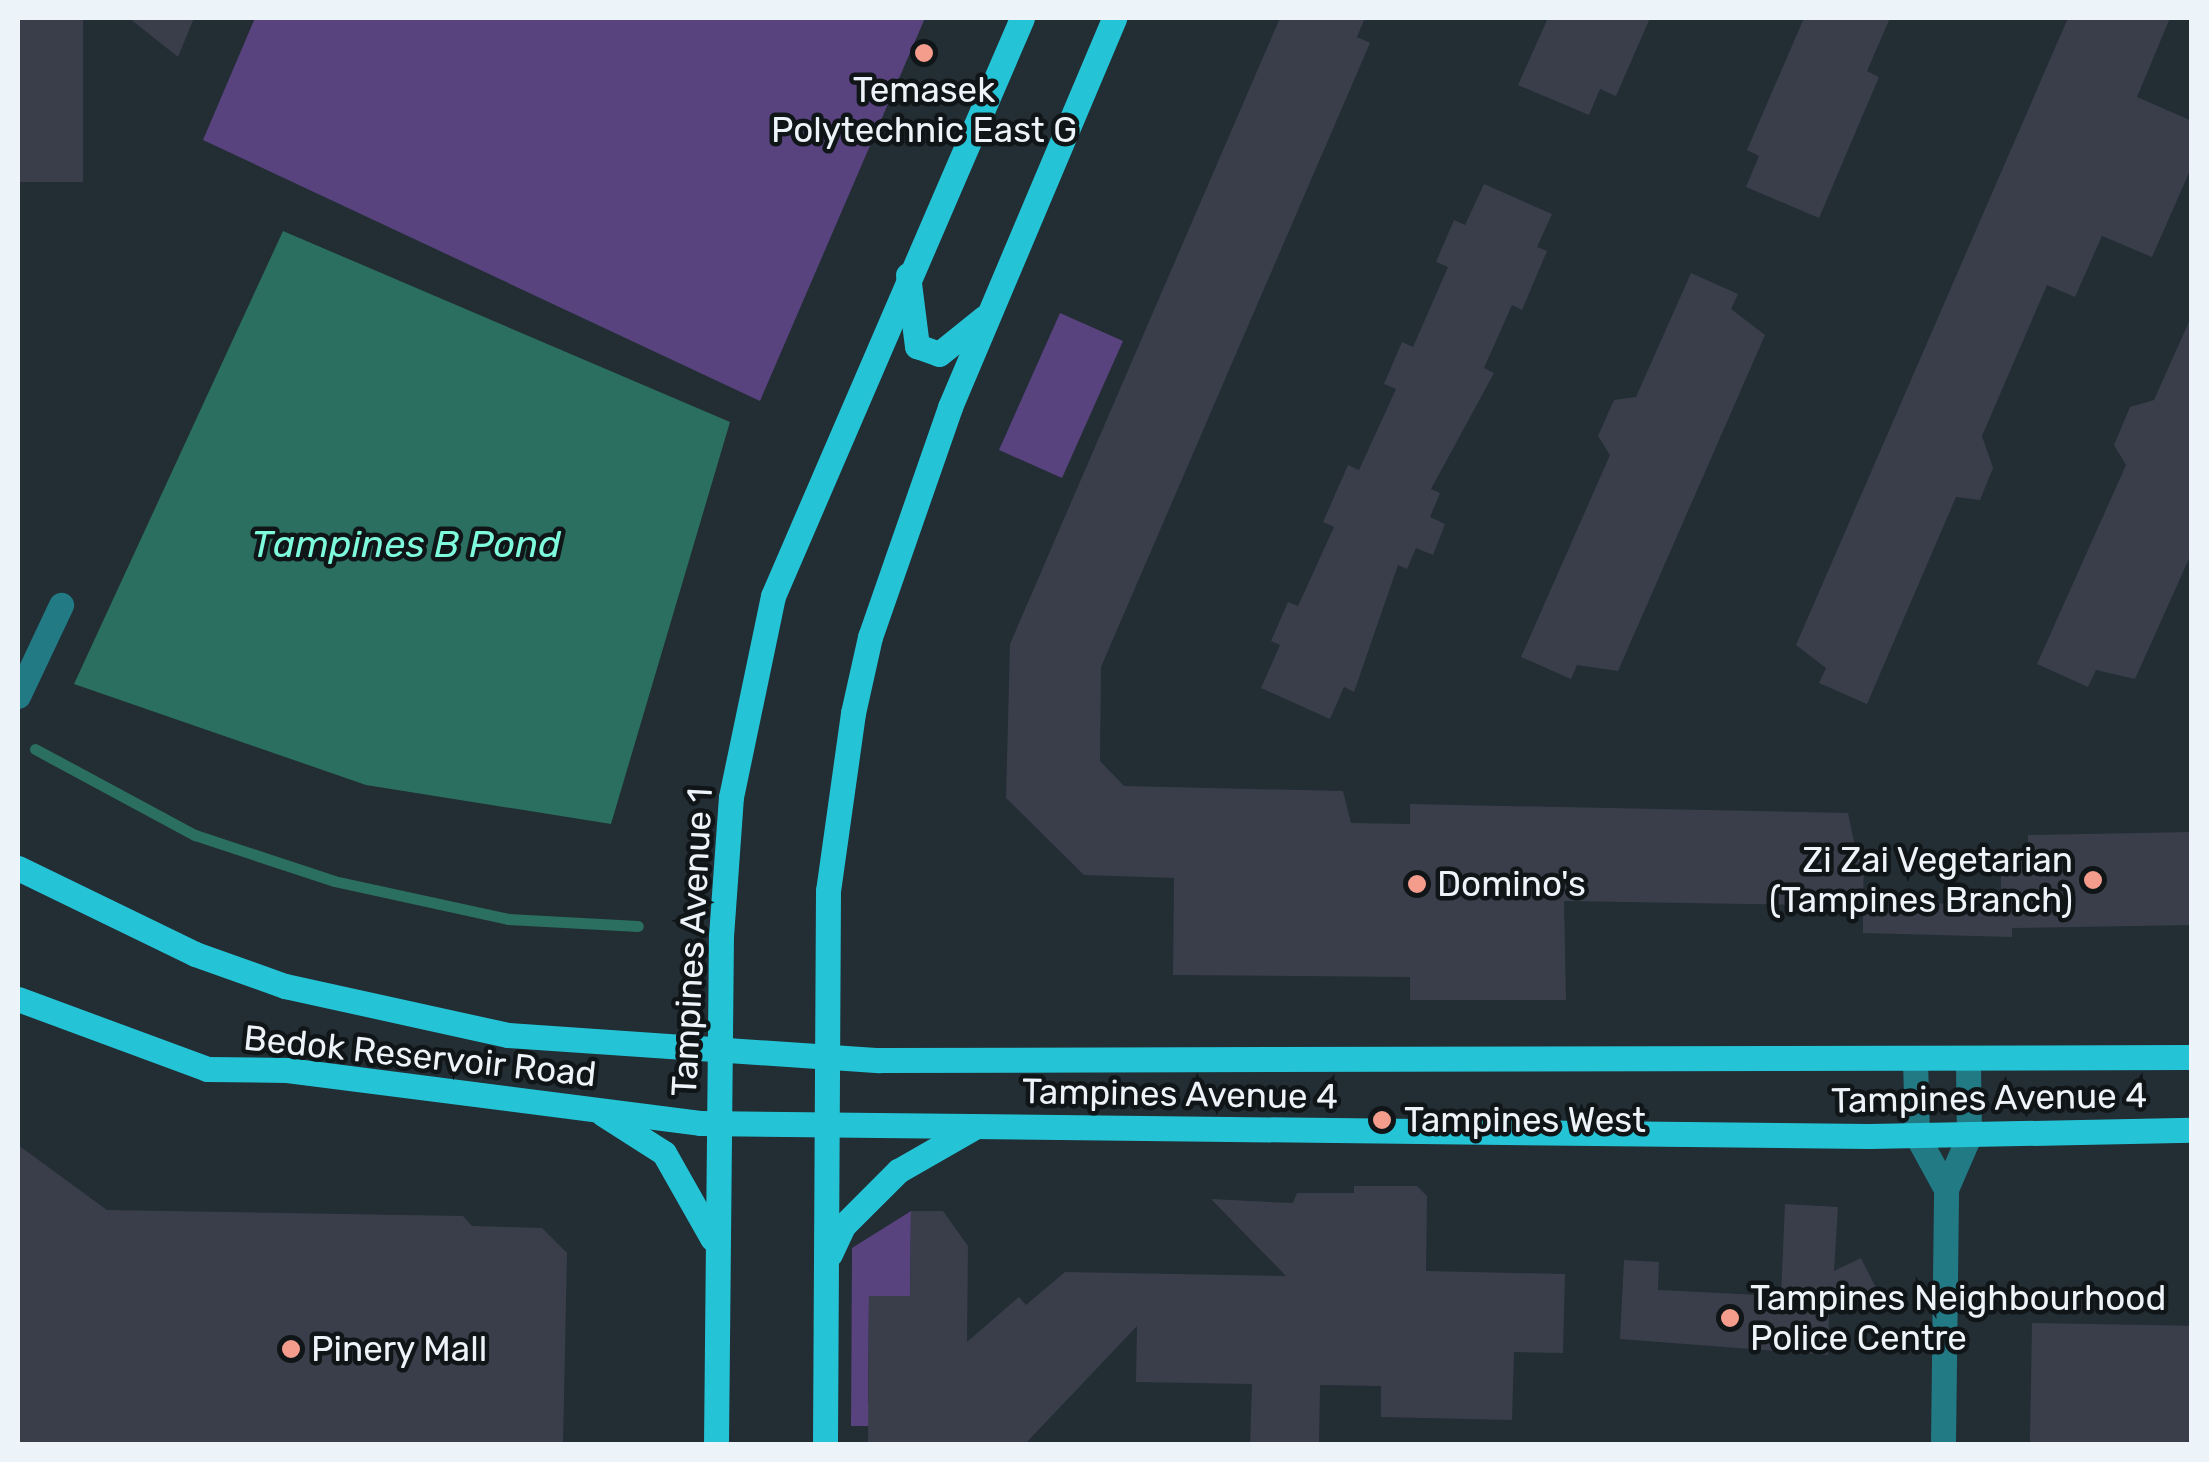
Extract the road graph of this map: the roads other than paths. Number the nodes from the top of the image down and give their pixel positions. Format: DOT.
graph roads {
  1 [pos="1022,18"];
  2 [pos="1114,18"];
  3 [pos="908,275"];
  4 [pos="989,314"];
  5 [pos="61,605"];
  6 [pos="18,696"];
  7 [pos="18,868"];
  8 [pos="18,1000"];
  9 [pos="719,1051"];
  10 [pos="828,1057"];
  11 [pos="2192,1057"];
  12 [pos="1915,1059"];
  13 [pos="1968,1060"];
  14 [pos="599,1112"];
  15 [pos="718,1123"];
  16 [pos="827,1126"];
  17 [pos="974,1128"];
  18 [pos="2192,1130"];
  19 [pos="1917,1136"];
  20 [pos="1969,1136"];
  21 [pos="1946,1189"];
  22 [pos="712,1238"];
  23 [pos="826,1263"];
  24 [pos="716,1444"];
  25 [pos="825,1444"];
  26 [pos="1944,1444"];
  1 -- 3 [label="main road, Tampines Avenue 1"];
  2 -- 4 [label="main road"];
  3 -- 4 [label="main road"];
  3 -- 9 [label="main road, Tampines Avenue 1"];
  4 -- 10 [label="main road"];
  5 -- 6 [label="street"];
  7 -- 9 [label="main road, Bedok Reservoir Road"];
  8 -- 14 [label="main road, Bedok Reservoir Road"];
  9 -- 10 [label="main road, Bedok Reservoir Road"];
  9 -- 15 [label="main road, Tampines Avenue 1"];
  10 -- 12 [label="main road, Tampines Avenue 4"];
  10 -- 16 [label="main road"];
  11 -- 13 [label="main road, Tampines Avenue 4"];
  12 -- 13 [label="main road, Tampines Avenue 4"];
  12 -- 19 [label="street"];
  13 -- 20 [label="street"];
  14 -- 15 [label="main road, Bedok Reservoir Road"];
  14 -- 22 [label="main road"];
  15 -- 16 [label="main road, Bedok Reservoir Road"];
  15 -- 22 [label="main road, Tampines Avenue 1"];
  16 -- 17 [label="main road, Tampines Avenue 4"];
  16 -- 23 [label="main road"];
  17 -- 19 [label="main road, Tampines Avenue 4"];
  17 -- 23 [label="main road"];
  18 -- 20 [label="main road, Tampines Avenue 4"];
  19 -- 20 [label="main road, Tampines Avenue 4"];
  19 -- 21 [label="street"];
  20 -- 21 [label="street"];
  21 -- 26 [label="street"];
  22 -- 24 [label="main road, Tampines Avenue 1"];
  23 -- 25 [label="main road"];
}
